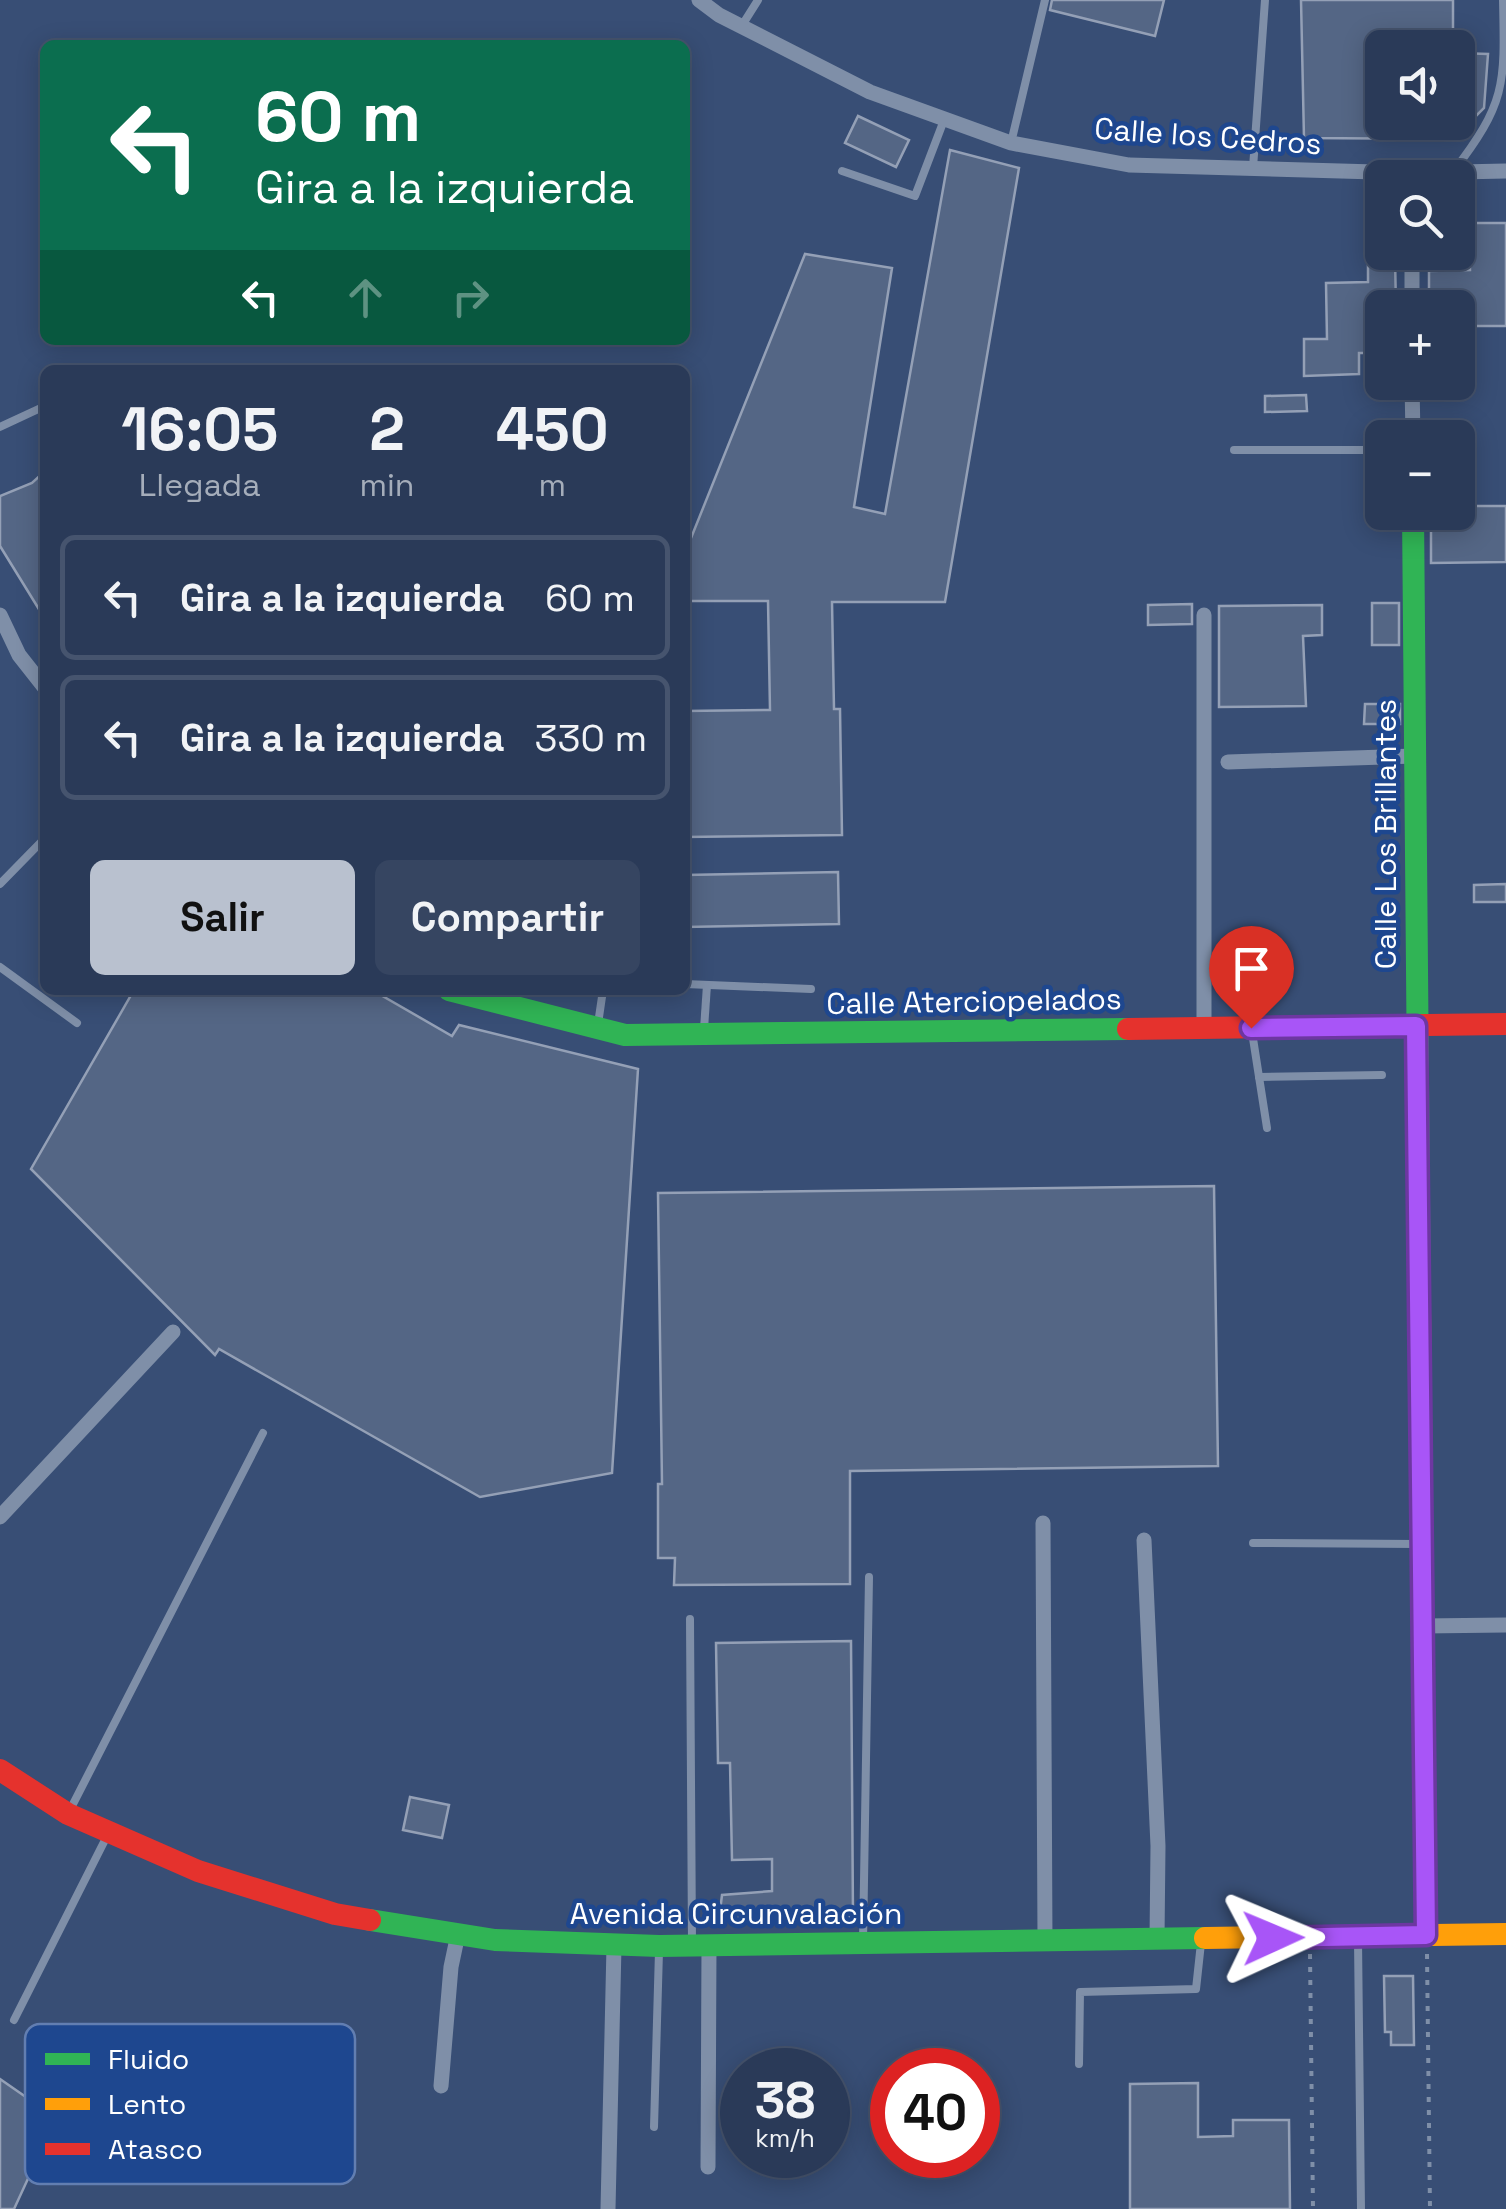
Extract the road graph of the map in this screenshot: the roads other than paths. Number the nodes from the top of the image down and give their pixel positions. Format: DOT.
graph roads {
  1 [pos="699,0"];
  2 [pos="758,0"];
  3 [pos="1045,0"];
  4 [pos="1266,0"];
  5 [pos="1504,0"];
  6 [pos="741,27"];
  7 [pos="944,120"];
  8 [pos="1010,143"];
  9 [pos="1463,160"];
  10 [pos="1252,168"];
  11 [pos="842,170"];
  12 [pos="1506,171"];
  13 [pos="1475,172"];
  14 [pos="1365,173"];
  15 [pos="40,408"];
  16 [pos="0,427"];
  17 [pos="1234,450"];
  18 [pos="1365,450"];
  19 [pos="1413,530"];
  20 [pos="1204,615"];
  21 [pos="0,616"];
  22 [pos="40,681"];
  23 [pos="1414,756"];
  24 [pos="1228,762"];
  25 [pos="40,843"];
  26 [pos="0,884"];
  27 [pos="0,967"];
  28 [pos="690,984"];
  29 [pos="707,985"];
  30 [pos="811,989"];
  31 [pos="602,995"];
  32 [pos="485,996"];
  33 [pos="77,1023"];
  34 [pos="1506,1024"];
  35 [pos="1416,1026"];
  36 [pos="598,1028"];
  37 [pos="1204,1028"];
  38 [pos="1251,1028"];
  39 [pos="704,1034"];
  40 [pos="1382,1075"];
  41 [pos="1259,1077"];
  42 [pos="1267,1128"];
  43 [pos="173,1332"];
  44 [pos="263,1433"];
  45 [pos="0,1517"];
  46 [pos="1042,1523"];
  47 [pos="1144,1540"];
  48 [pos="1253,1542"];
  49 [pos="1422,1544"];
  50 [pos="869,1576"];
  51 [pos="690,1619"];
  52 [pos="1506,1625"];
  53 [pos="1423,1626"];
  54 [pos="0,1770"];
  55 [pos="68,1814"];
  56 [pos="109,1832"];
  57 [pos="458,1934"];
  58 [pos="1506,1934"];
  59 [pos="1426,1935"];
  60 [pos="1358,1936"];
  61 [pos="1201,1938"];
  62 [pos="1157,1940"];
  63 [pos="1045,1941"];
  64 [pos="864,1944"];
  65 [pos="614,1946"];
  66 [pos="660,1946"];
  67 [pos="700,1946"];
  68 [pos="14,2020"];
  69 [pos="1079,2064"];
  70 [pos="441,2086"];
  71 [pos="654,2127"];
  72 [pos="708,2167"];
  73 [pos="608,2209"];
  74 [pos="1360,2209"];
  1 -- 6 [label="street, Calle los Cedros"];
  2 -- 6 [label="lane"];
  3 -- 8 [label="lane"];
  4 -- 10 [label="lane"];
  5 -- 9 [label="lane"];
  6 -- 7 [label="street, Calle los Cedros"];
  7 -- 8 [label="street, Calle los Cedros"];
  7 -- 11 [label="lane"];
  8 -- 10 [label="street, Calle los Cedros"];
  10 -- 14 [label="street, Calle los Cedros"];
  12 -- 13 [label="street, Calle los Cedros"];
  15 -- 16 [label="lane"];
  17 -- 18 [label="lane"];
  19 -- 23 [label="street, Calle Los Brillantes"];
  20 -- 37 [label="street"];
  21 -- 22 [label="street"];
  23 -- 24 [label="street"];
  23 -- 35 [label="street, Calle Los Brillantes"];
  25 -- 26 [label="lane"];
  27 -- 33 [label="lane"];
  28 -- 29 [label="lane"];
  29 -- 30 [label="lane"];
  29 -- 39 [label="lane"];
  31 -- 36 [label="lane"];
  32 -- 36 [label="street, Calle Aterciopelados"];
  34 -- 35 [label="street, Calle Aterciopelados"];
  35 -- 38 [label="street, Calle Aterciopelados"];
  35 -- 49 [label="street, Calle Los Brillantes"];
  36 -- 39 [label="street, Calle Aterciopelados"];
  37 -- 38 [label="street, Calle Aterciopelados"];
  37 -- 39 [label="street, Calle Aterciopelados"];
  38 -- 41 [label="lane"];
  40 -- 41 [label="lane"];
  41 -- 42 [label="lane"];
  43 -- 45 [label="street"];
  44 -- 55 [label="lane"];
  46 -- 63 [label="street"];
  47 -- 62 [label="street"];
  48 -- 49 [label="lane"];
  49 -- 53 [label="street, Calle Los Brillantes"];
  50 -- 64 [label="lane"];
  51 -- 67 [label="lane"];
  52 -- 53 [label="street"];
  53 -- 59 [label="street, Calle Los Brillantes"];
  54 -- 55 [label="street, Avenida Circunvalación"];
  55 -- 56 [label="street, Avenida Circunvalación"];
  56 -- 57 [label="street, Avenida Circunvalación"];
  56 -- 68 [label="lane"];
  57 -- 65 [label="street, Avenida Circunvalación"];
  57 -- 70 [label="street"];
  58 -- 59 [label="street, Avenida Circunvalación"];
  59 -- 60 [label="street, Avenida Circunvalación"];
  60 -- 61 [label="street, Avenida Circunvalación"];
  60 -- 74 [label="lane"];
  61 -- 62 [label="street, Avenida Circunvalación"];
  61 -- 69 [label="lane"];
  62 -- 63 [label="street, Avenida Circunvalación"];
  63 -- 64 [label="street, Avenida Circunvalación"];
  64 -- 67 [label="street, Avenida Circunvalación"];
  65 -- 66 [label="street, Avenida Circunvalación"];
  65 -- 73 [label="street"];
  66 -- 67 [label="street, Avenida Circunvalación"];
  66 -- 71 [label="lane"];
  67 -- 72 [label="street"];
}
